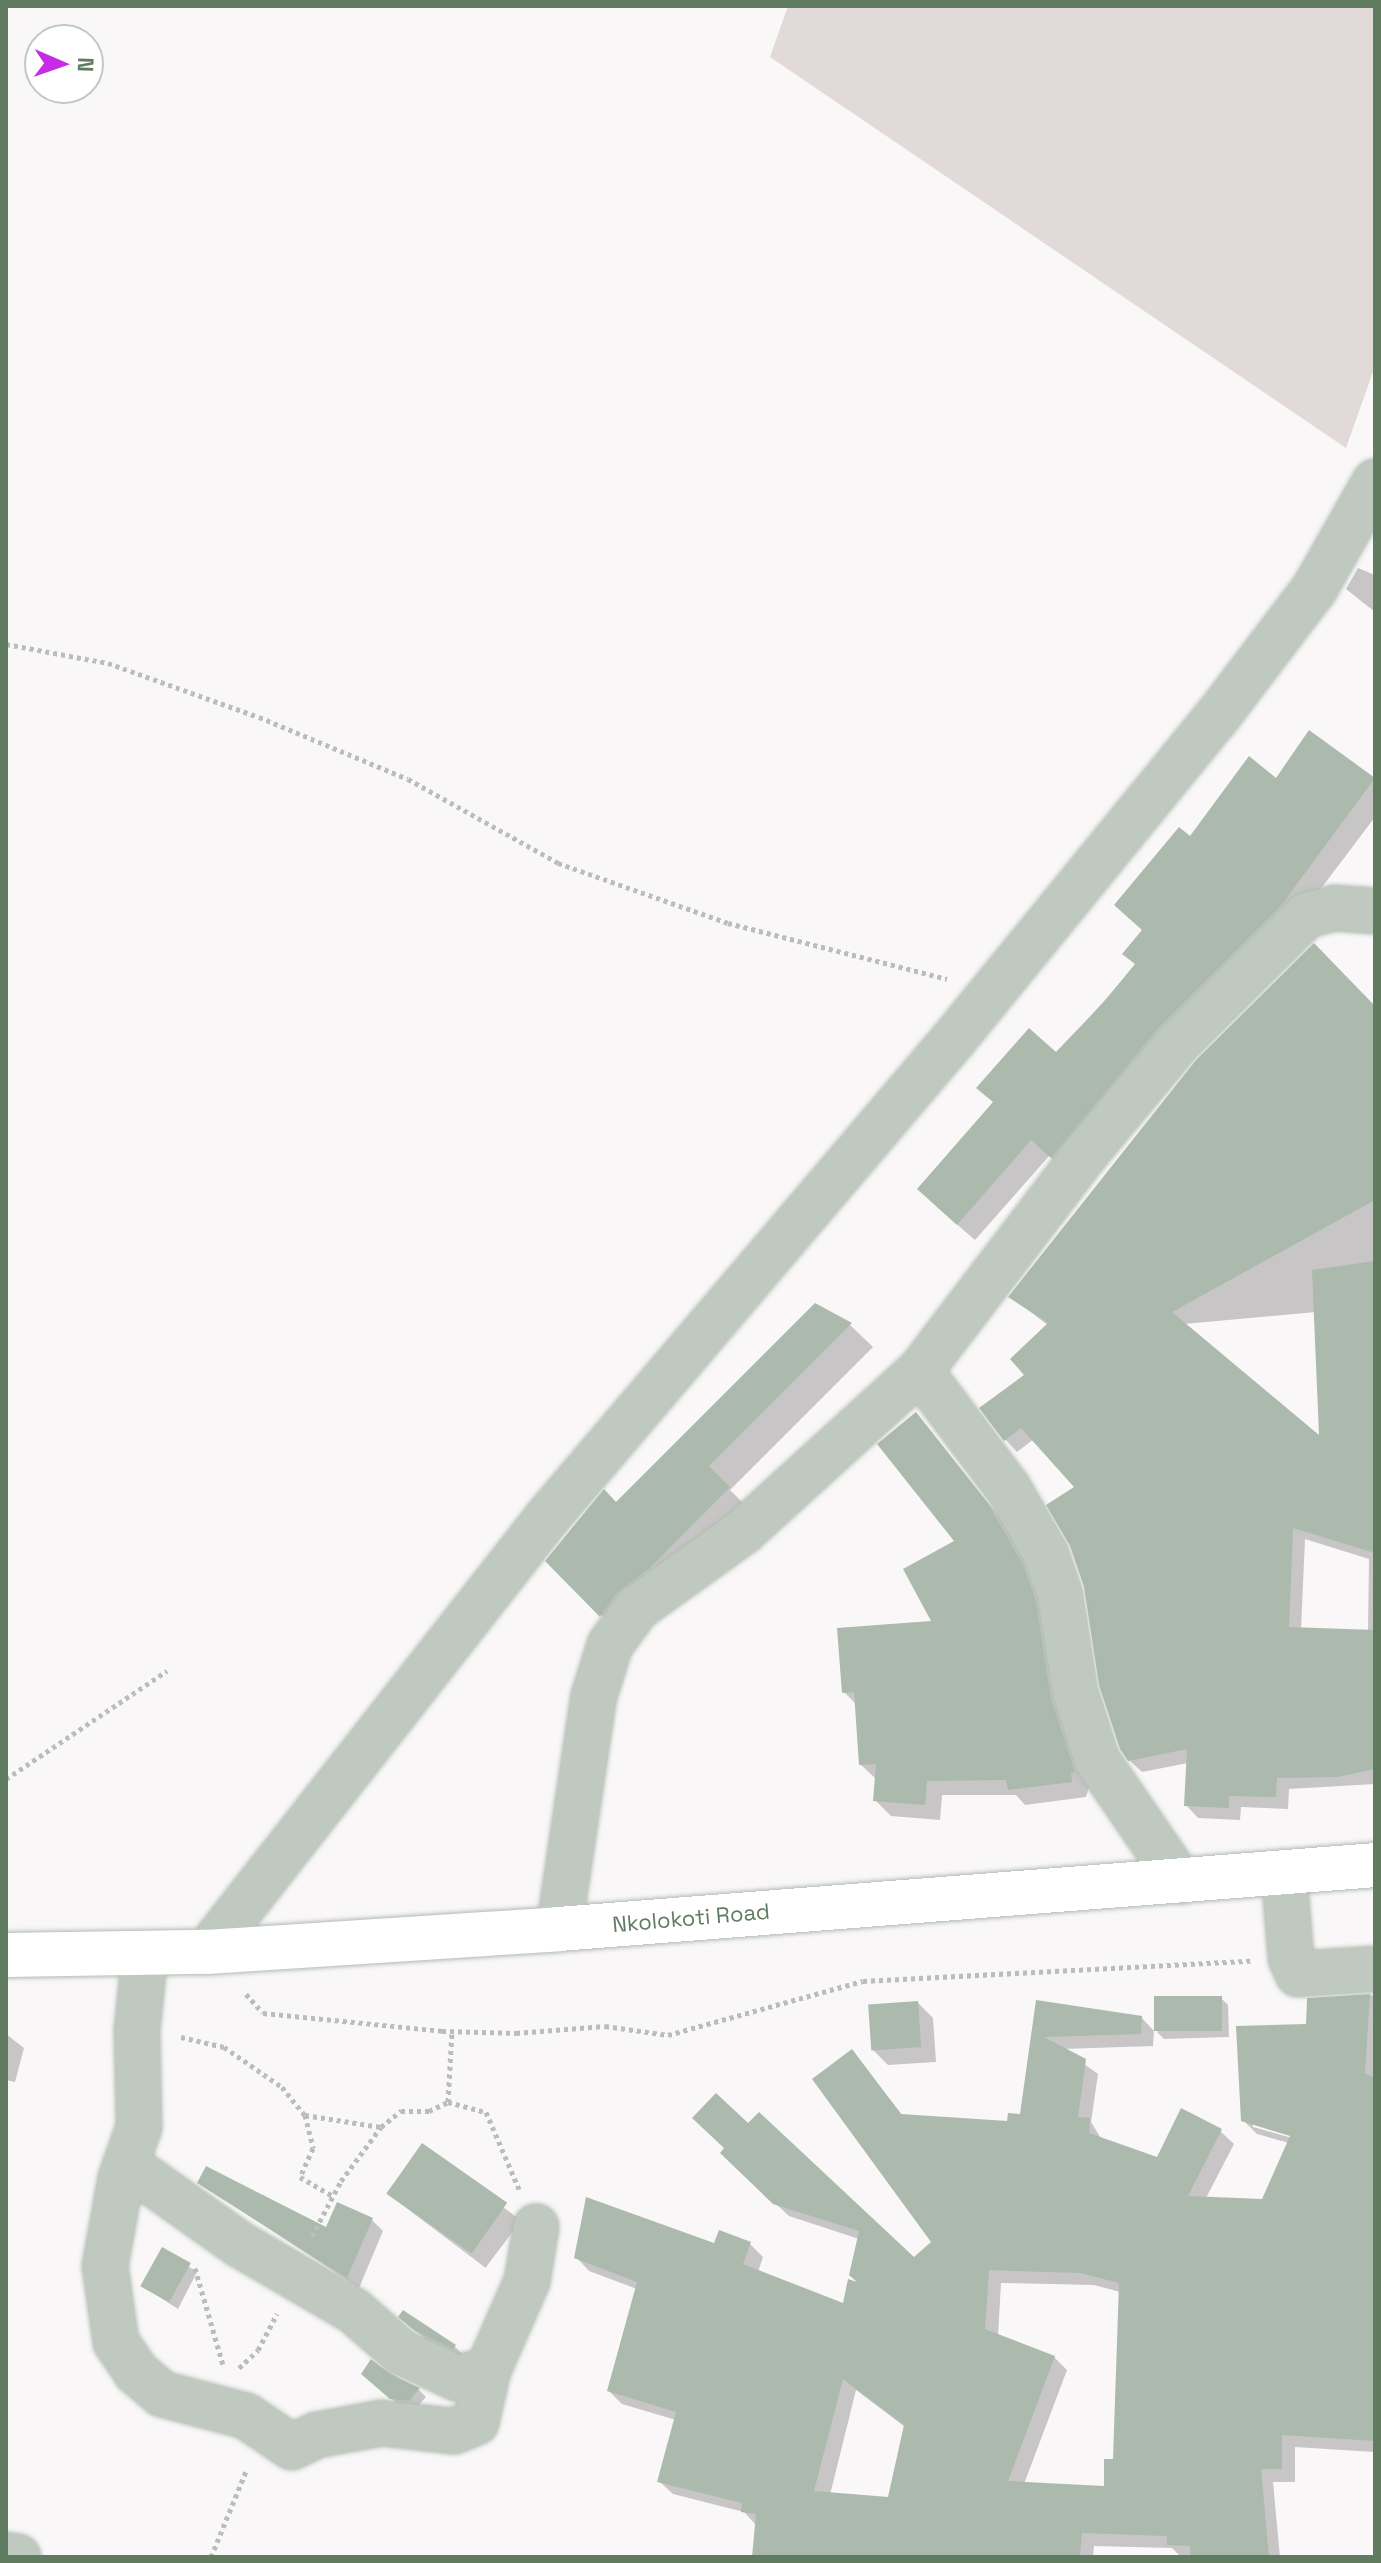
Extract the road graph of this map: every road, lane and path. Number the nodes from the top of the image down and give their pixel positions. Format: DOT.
graph roads {
  1 [pos="1375,482"];
  2 [pos="6,644"];
  3 [pos="1375,911"];
  4 [pos="994,991"];
  5 [pos="920,1371"];
  6 [pos="167,1671"];
  7 [pos="6,1779"];
  8 [pos="1375,1865"];
  9 [pos="1284,1873"];
  10 [pos="1180,1881"];
  11 [pos="559,1929"];
  12 [pos="207,1952"];
  13 [pos="145,1953"];
  14 [pos="6,1955"];
  15 [pos="1291,1958"];
  16 [pos="1375,1969"];
  17 [pos="137,2031"];
  18 [pos="452,2031"];
  19 [pos="448,2102"];
  20 [pos="305,2115"];
  21 [pos="381,2127"];
  22 [pos="126,2164"];
  23 [pos="333,2196"];
  24 [pos="199,2216"];
  25 [pos="536,2227"];
  26 [pos="295,2274"];
  27 [pos="488,2370"];
  28 [pos="246,2416"];
  29 [pos="6,2555"];
  30 [pos="18,2557"];
  31 [pos="211,2557"];
  1 -- 4 [label="street"];
  2 -- 4 [label="path"];
  3 -- 5 [label="street"];
  4 -- 12 [label="street"];
  5 -- 10 [label="street"];
  5 -- 11 [label="street"];
  6 -- 7 [label="path"];
  8 -- 9 [label="main road, Nkolokoti Road"];
  9 -- 10 [label="main road, Nkolokoti Road"];
  9 -- 15 [label="street"];
  10 -- 11 [label="main road, Nkolokoti Road"];
  11 -- 12 [label="main road, Nkolokoti Road"];
  12 -- 13 [label="main road, Nkolokoti Road"];
  12 -- 18 [label="path"];
  13 -- 14 [label="main road, Nkolokoti Road"];
  13 -- 17 [label="street"];
  15 -- 16 [label="street"];
  15 -- 18 [label="path"];
  17 -- 20 [label="path"];
  17 -- 22 [label="street"];
  18 -- 19 [label="path"];
  19 -- 21 [label="path"];
  19 -- 25 [label="path"];
  20 -- 21 [label="path"];
  20 -- 23 [label="path"];
  21 -- 23 [label="path"];
  22 -- 24 [label="street"];
  22 -- 28 [label="street"];
  23 -- 26 [label="path"];
  24 -- 26 [label="street"];
  24 -- 26 [label="path"];
  25 -- 27 [label="street"];
  26 -- 27 [label="street"];
  27 -- 28 [label="street"];
  28 -- 31 [label="path"];
  29 -- 30 [label="street"];
}
